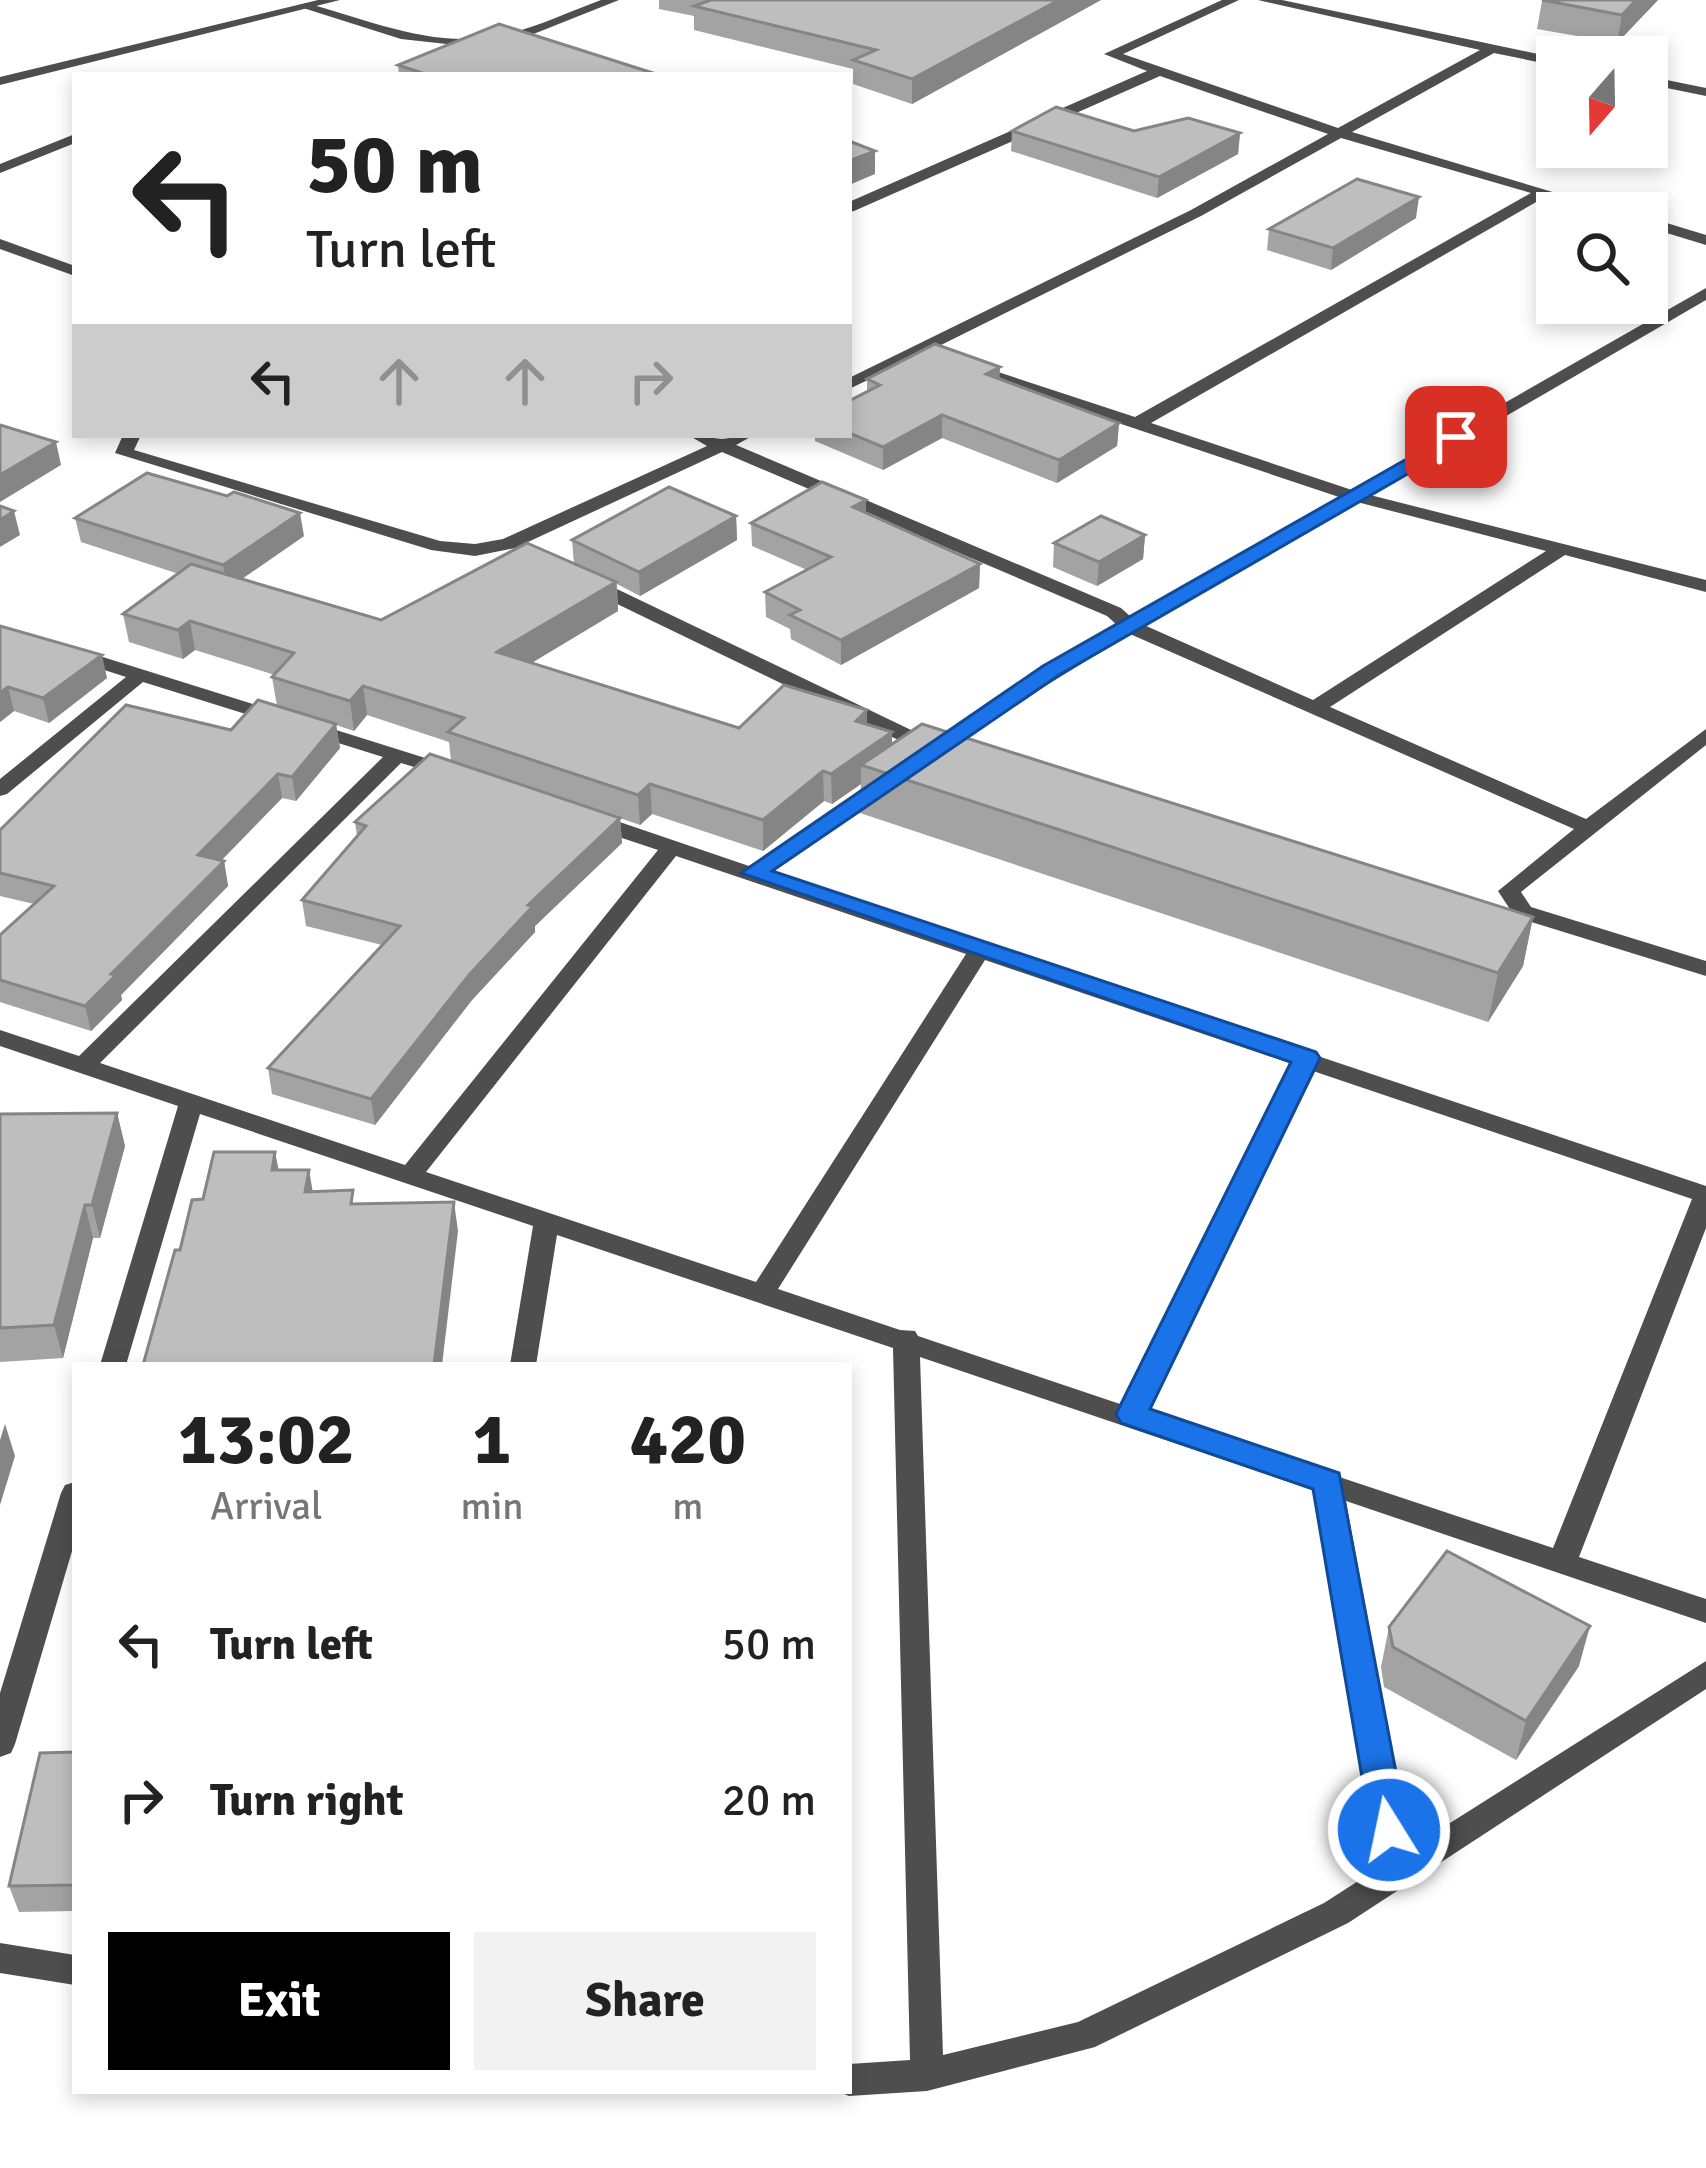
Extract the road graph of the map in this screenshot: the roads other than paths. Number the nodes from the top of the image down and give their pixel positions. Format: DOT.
graph roads {
  1 [pos="334,0"];
  2 [pos="613,0"];
  3 [pos="1233,0"];
  4 [pos="1264,0"];
  5 [pos="306,8"];
  6 [pos="1491,49"];
  7 [pos="1536,58"];
  8 [pos="51,69"];
  9 [pos="1159,71"];
  10 [pos="72,76"];
  11 [pos="2,79"];
  12 [pos="1668,84"];
  13 [pos="1706,92"];
  14 [pos="1342,134"];
  15 [pos="72,139"];
  16 [pos="0,169"];
  17 [pos="1544,192"];
  18 [pos="1536,197"];
  19 [pos="852,207"];
  20 [pos="1668,228"];
  21 [pos="1706,239"];
  22 [pos="0,244"];
  23 [pos="72,270"];
  24 [pos="1706,293"];
  25 [pos="1673,311"];
  26 [pos="1706,320"];
  27 [pos="918,351"];
  28 [pos="852,383"];
  29 [pos="1136,424"];
  30 [pos="131,438"];
  31 [pos="704,438"];
  32 [pos="738,438"];
  33 [pos="721,446"];
  34 [pos="1354,496"];
  35 [pos="508,544"];
  36 [pos="1562,549"];
  37 [pos="529,554"];
  38 [pos="572,575"];
  39 [pos="1706,586"];
  40 [pos="1129,626"];
  41 [pos="40,644"];
  42 [pos="141,674"];
  43 [pos="1314,708"];
  44 [pos="1706,735"];
  45 [pos="397,754"];
  46 [pos="914,761"];
  47 [pos="460,776"];
  48 [pos="0,790"];
  49 [pos="566,812"];
  50 [pos="1586,827"];
  51 [pos="672,847"];
  52 [pos="753,873"];
  53 [pos="981,949"];
  54 [pos="1706,968"];
  55 [pos="0,1038"];
  56 [pos="1307,1058"];
  57 [pos="83,1066"];
  58 [pos="192,1101"];
  59 [pos="410,1175"];
  60 [pos="1706,1195"];
  61 [pos="547,1220"];
  62 [pos="764,1290"];
  63 [pos="906,1338"];
  64 [pos="114,1362"];
  65 [pos="524,1362"];
  66 [pos="1132,1414"];
  67 [pos="1328,1481"];
  68 [pos="72,1503"];
  69 [pos="1563,1561"];
  70 [pos="1706,1611"];
  71 [pos="1706,1673"];
  72 [pos="0,1744"];
  73 [pos="1397,1873"];
  74 [pos="0,1958"];
  75 [pos="72,1970"];
  76 [pos="927,2075"];
  77 [pos="852,2080"];
  1 -- 5 [label="street"];
  2 -- 5 [label="street"];
  3 -- 9 [label="street"];
  4 -- 6 [label="street"];
  5 -- 8 [label="street"];
  6 -- 7 [label="street"];
  6 -- 14 [label="street"];
  8 -- 10 [label="street"];
  8 -- 11 [label="street"];
  9 -- 14 [label="street"];
  9 -- 19 [label="street"];
  12 -- 13 [label="street"];
  14 -- 17 [label="street"];
  14 -- 27 [label="street"];
  15 -- 16 [label="street"];
  18 -- 29 [label="street"];
  20 -- 21 [label="street"];
  22 -- 23 [label="street"];
  24 -- 25 [label="street"];
  25 -- 26 [label="street"];
  25 -- 34 [label="street"];
  27 -- 28 [label="street"];
  27 -- 29 [label="street"];
  29 -- 34 [label="street"];
  30 -- 35 [label="street"];
  31 -- 33 [label="street"];
  32 -- 33 [label="street"];
  33 -- 35 [label="street"];
  33 -- 40 [label="street"];
  34 -- 36 [label="street"];
  34 -- 40 [label="street"];
  35 -- 37 [label="street"];
  36 -- 39 [label="street"];
  36 -- 43 [label="street"];
  38 -- 46 [label="street"];
  40 -- 43 [label="street"];
  40 -- 46 [label="street"];
  41 -- 42 [label="street"];
  42 -- 45 [label="street"];
  42 -- 48 [label="street"];
  43 -- 50 [label="street"];
  44 -- 50 [label="street"];
  45 -- 47 [label="street"];
  45 -- 57 [label="street"];
  46 -- 52 [label="street"];
  49 -- 51 [label="street"];
  50 -- 54 [label="street"];
  51 -- 52 [label="street"];
  51 -- 59 [label="street"];
  52 -- 53 [label="street"];
  53 -- 56 [label="street"];
  53 -- 62 [label="street"];
  55 -- 57 [label="street"];
  56 -- 60 [label="street"];
  56 -- 66 [label="street"];
  57 -- 58 [label="street"];
  58 -- 59 [label="street"];
  58 -- 64 [label="street"];
  59 -- 61 [label="street"];
  60 -- 69 [label="street"];
  61 -- 62 [label="street"];
  61 -- 65 [label="street"];
  62 -- 63 [label="street"];
  63 -- 66 [label="street"];
  63 -- 76 [label="street"];
  66 -- 67 [label="street"];
  67 -- 69 [label="street"];
  67 -- 73 [label="street"];
  68 -- 72 [label="street"];
  69 -- 70 [label="street"];
  71 -- 73 [label="street"];
  73 -- 76 [label="street"];
  74 -- 75 [label="street"];
  76 -- 77 [label="street"];
}
